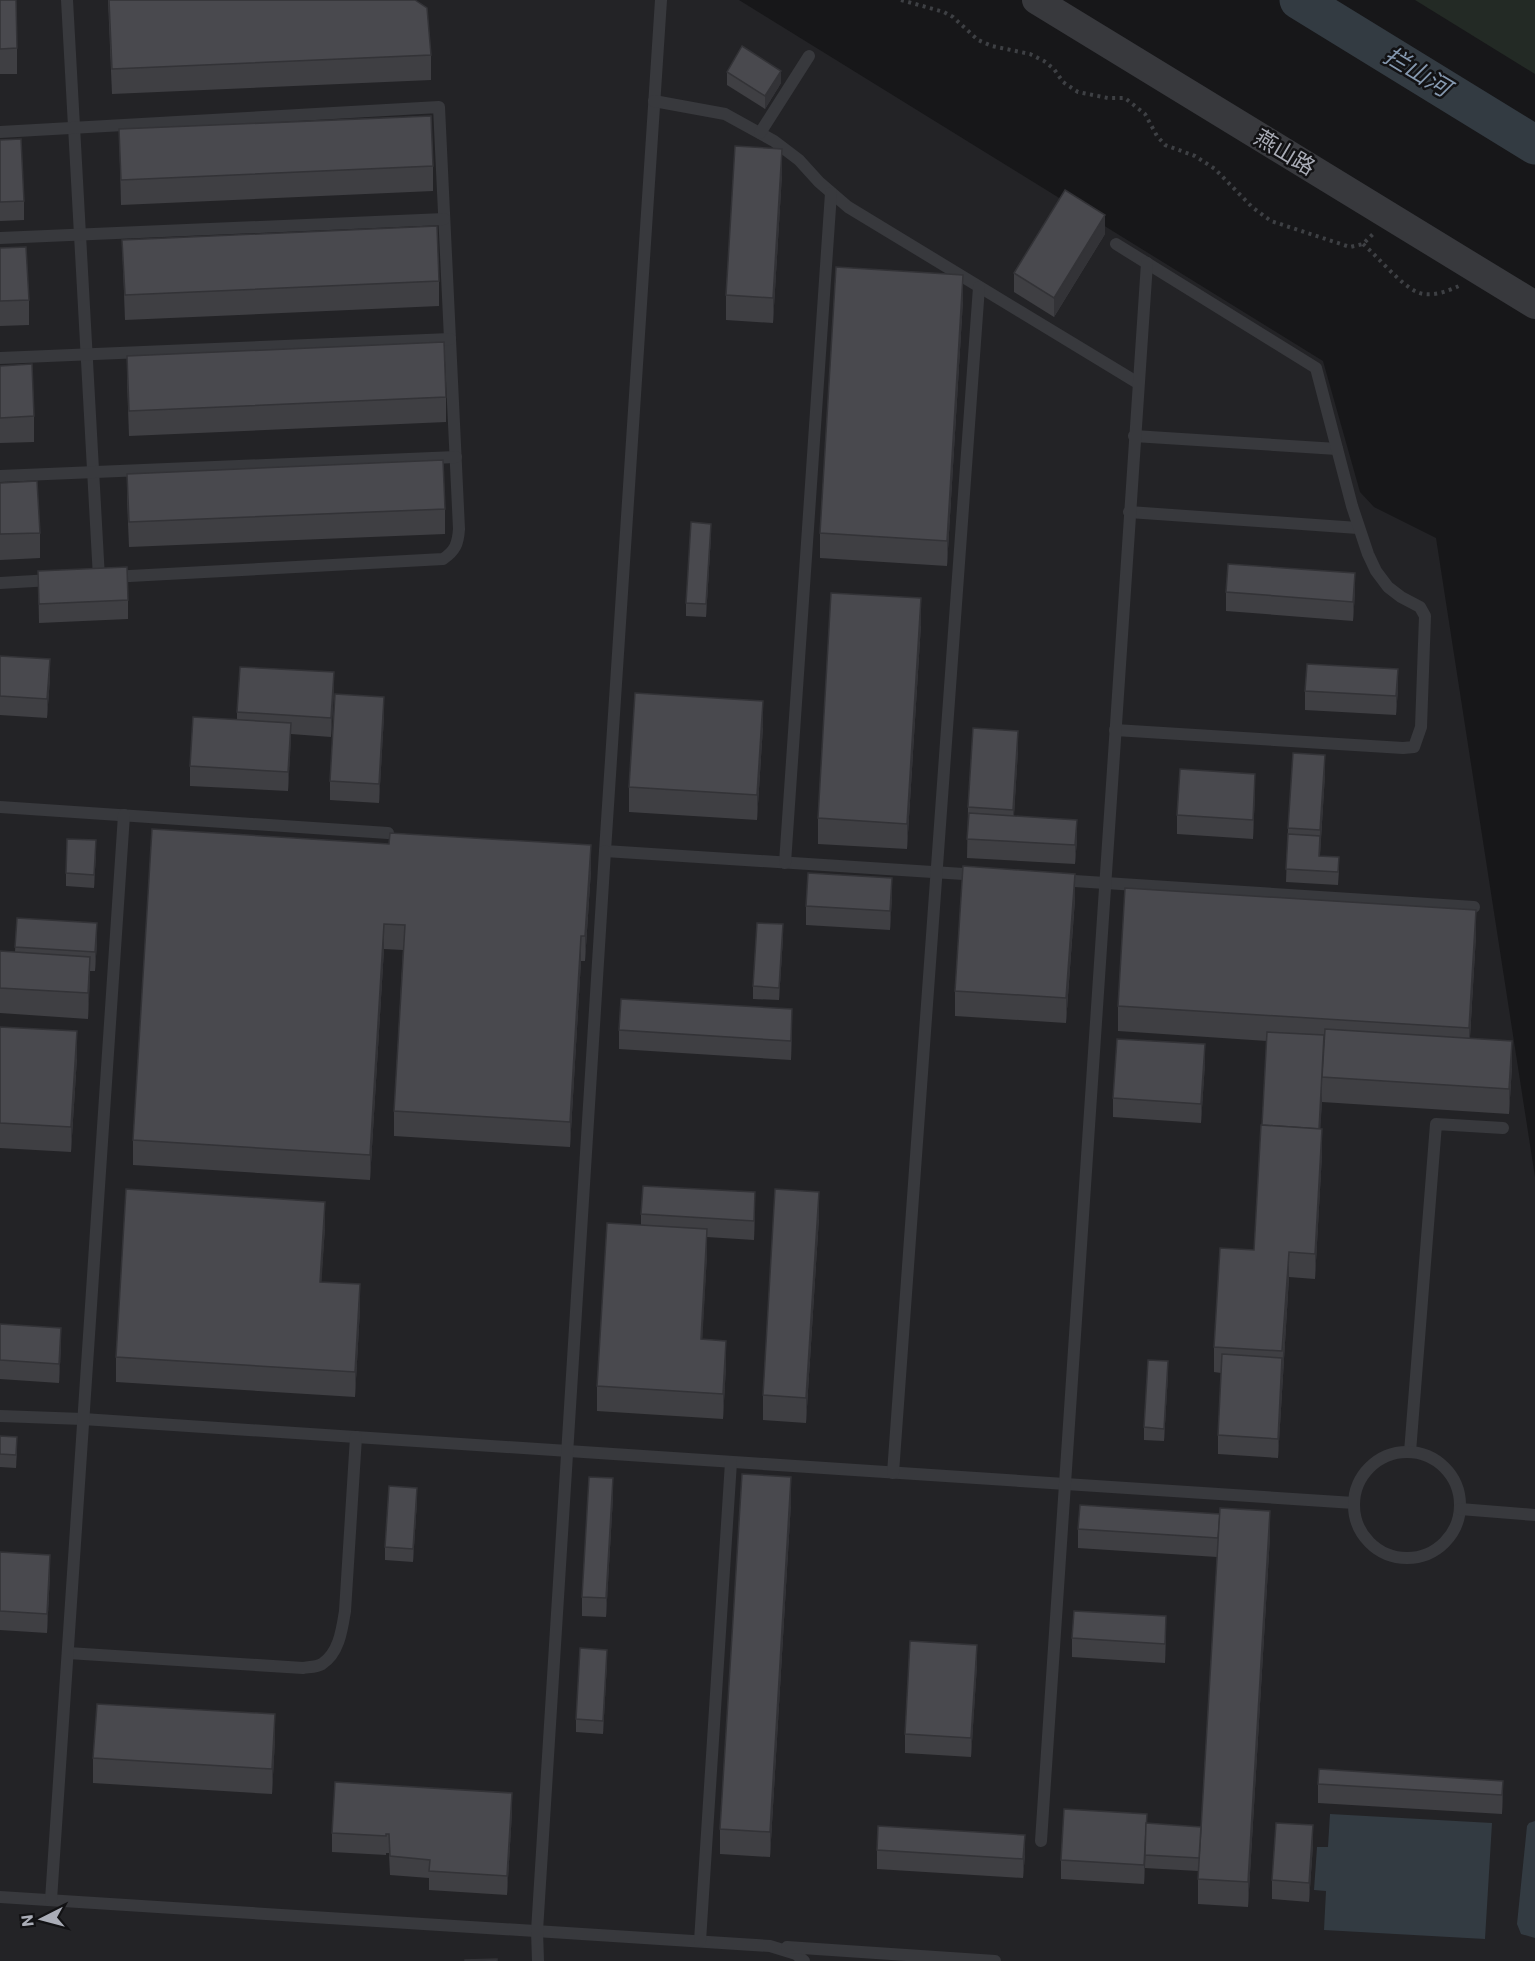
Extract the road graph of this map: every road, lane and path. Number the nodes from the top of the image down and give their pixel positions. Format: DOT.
graph roads {
  1 [pos="67,0"];
  2 [pos="661,0"];
  3 [pos="901,0"];
  4 [pos="1035,0"];
  5 [pos="809,56"];
  6 [pos="654,101"];
  7 [pos="74,128"];
  8 [pos="0,132"];
  9 [pos="760,133"];
  10 [pos="831,193"];
  11 [pos="1390,216"];
  12 [pos="444,219"];
  13 [pos="80,234"];
  14 [pos="0,238"];
  15 [pos="1116,244"];
  16 [pos="1363,244"];
  17 [pos="1147,263"];
  18 [pos="1485,274"];
  19 [pos="979,287"];
  20 [pos="1535,305"];
  21 [pos="450,339"];
  22 [pos="87,354"];
  23 [pos="0,358"];
  24 [pos="1138,383"];
  25 [pos="1134,436"];
  26 [pos="1337,450"];
  27 [pos="456,457"];
  28 [pos="93,472"];
  29 [pos="0,476"];
  30 [pos="1129,512"];
  31 [pos="1358,528"];
  32 [pos="66,580"];
  33 [pos="0,583"];
  34 [pos="1115,730"];
  35 [pos="0,807"];
  36 [pos="124,815"];
  37 [pos="388,833"];
  38 [pos="605,851"];
  39 [pos="785,862"];
  40 [pos="936,872"];
  41 [pos="992,876"];
  42 [pos="1048,880"];
  43 [pos="1105,883"];
  44 [pos="1474,907"];
  45 [pos="1503,1128"];
  46 [pos="0,1416"];
  47 [pos="83,1419"];
  48 [pos="356,1437"];
  49 [pos="567,1451"];
  50 [pos="1410,1452"];
  51 [pos="731,1462"];
  52 [pos="893,1473"];
  53 [pos="1064,1484"];
  54 [pos="1354,1503"];
  55 [pos="1460,1509"];
  56 [pos="1535,1515"];
  57 [pos="68,1653"];
  58 [pos="1041,1841"];
  59 [pos="0,1897"];
  60 [pos="51,1900"];
  61 [pos="537,1931"];
  62 [pos="700,1941"];
  63 [pos="770,1946"];
  64 [pos="538,1961"];
  65 [pos="804,1961"];
  66 [pos="995,1961"];
  1 -- 7 [label="lane"];
  2 -- 6 [label="lane"];
  3 -- 16 [label="path"];
  4 -- 11 [label="street, 燕山路"];
  5 -- 9 [label="lane"];
  6 -- 9 [label="lane"];
  6 -- 38 [label="lane"];
  7 -- 8 [label="lane"];
  7 -- 12 [label="lane"];
  7 -- 13 [label="lane"];
  9 -- 10 [label="lane"];
  10 -- 19 [label="lane"];
  10 -- 39 [label="lane"];
  11 -- 16 [label="path"];
  11 -- 18 [label="street, 燕山路"];
  12 -- 13 [label="lane"];
  12 -- 21 [label="lane"];
  13 -- 14 [label="lane"];
  13 -- 22 [label="lane"];
  15 -- 17 [label="lane"];
  16 -- 18 [label="path"];
  17 -- 24 [label="lane"];
  17 -- 26 [label="lane"];
  18 -- 20 [label="street, 燕山路"];
  19 -- 24 [label="lane"];
  19 -- 40 [label="lane"];
  21 -- 22 [label="lane"];
  21 -- 27 [label="lane"];
  22 -- 23 [label="lane"];
  22 -- 28 [label="lane"];
  24 -- 25 [label="lane"];
  25 -- 26 [label="lane"];
  25 -- 30 [label="lane"];
  26 -- 31 [label="lane"];
  27 -- 28 [label="lane"];
  27 -- 28 [label="lane"];
  28 -- 29 [label="lane"];
  30 -- 31 [label="lane"];
  30 -- 34 [label="lane"];
  31 -- 34 [label="lane"];
  32 -- 33 [label="lane"];
  34 -- 43 [label="lane"];
  35 -- 36 [label="lane"];
  36 -- 37 [label="lane"];
  36 -- 47 [label="lane"];
  38 -- 39 [label="lane"];
  38 -- 49 [label="lane"];
  39 -- 40 [label="lane"];
  40 -- 41 [label="lane"];
  40 -- 52 [label="lane"];
  42 -- 43 [label="lane"];
  43 -- 44 [label="lane"];
  43 -- 53 [label="lane"];
  45 -- 50 [label="lane"];
  46 -- 47 [label="lane"];
  47 -- 48 [label="lane"];
  47 -- 57 [label="lane"];
  48 -- 49 [label="lane"];
  48 -- 57 [label="lane"];
  49 -- 51 [label="lane"];
  49 -- 61 [label="lane"];
  50 -- 54 [label="lane"];
  50 -- 55 [label="lane"];
  51 -- 52 [label="lane"];
  51 -- 62 [label="lane"];
  52 -- 53 [label="lane"];
  53 -- 54 [label="lane"];
  53 -- 58 [label="lane"];
  54 -- 55 [label="lane"];
  55 -- 56 [label="lane"];
  57 -- 60 [label="lane"];
  59 -- 60 [label="lane"];
  60 -- 61 [label="lane"];
  61 -- 62 [label="lane"];
  61 -- 64 [label="lane"];
  62 -- 63 [label="lane"];
  63 -- 65 [label="lane"];
  63 -- 66 [label="lane"];
}
